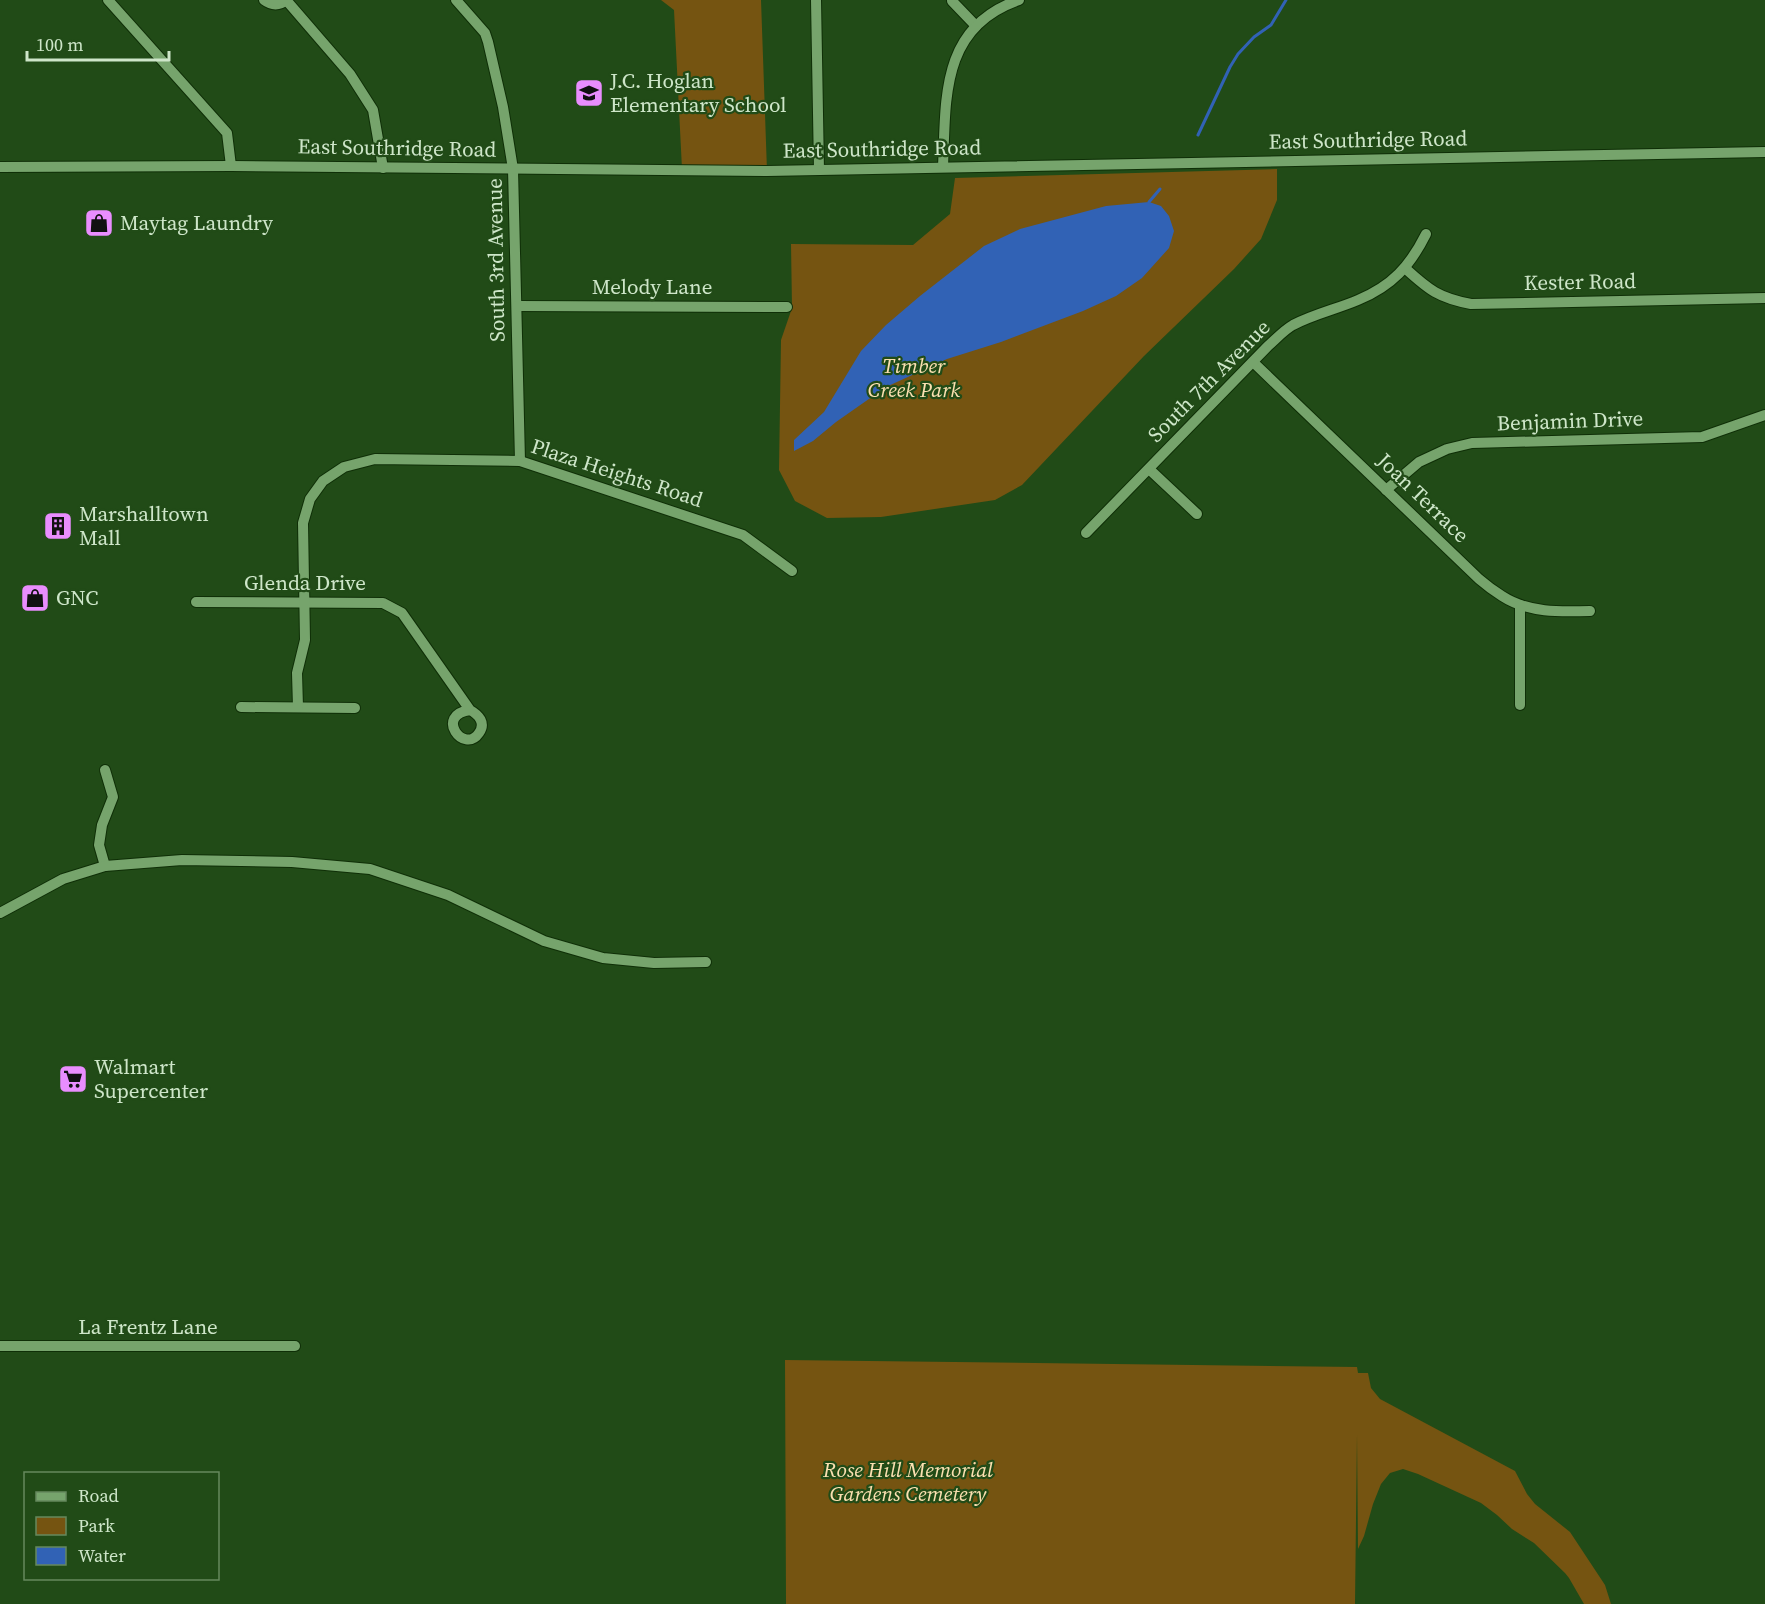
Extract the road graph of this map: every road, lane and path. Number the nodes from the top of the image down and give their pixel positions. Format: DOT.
graph roads {
  1 [pos="108,0"];
  2 [pos="264,0"];
  3 [pos="287,0"];
  4 [pos="456,0"];
  5 [pos="816,0"];
  6 [pos="1019,0"];
  7 [pos="952,1"];
  8 [pos="976,26"];
  9 [pos="1765,152"];
  10 [pos="231,166"];
  11 [pos="0,167"];
  12 [pos="943,167"];
  13 [pos="383,168"];
  14 [pos="513,169"];
  15 [pos="819,170"];
  16 [pos="1426,234"];
  17 [pos="1406,269"];
  18 [pos="1765,298"];
  19 [pos="517,306"];
  20 [pos="787,307"];
  21 [pos="1253,362"];
  22 [pos="1765,415"];
  23 [pos="520,461"];
  24 [pos="1149,470"];
  25 [pos="1386,489"];
  26 [pos="1197,514"];
  27 [pos="1086,533"];
  28 [pos="792,571"];
  29 [pos="196,602"];
  30 [pos="304,602"];
  31 [pos="1520,605"];
  32 [pos="1590,611"];
  33 [pos="1520,705"];
  34 [pos="241,707"];
  35 [pos="298,707"];
  36 [pos="355,708"];
  37 [pos="470,710"];
  38 [pos="105,770"];
  39 [pos="105,866"];
  40 [pos="0,913"];
  41 [pos="706,962"];
  42 [pos="295,1346"];
  43 [pos="0,1347"];
  1 -- 10 [label="street"];
  2 -- 3 [label="street"];
  3 -- 13 [label="street"];
  4 -- 14 [label="street, South 3rd Avenue"];
  5 -- 15 [label="street"];
  6 -- 8 [label="street"];
  7 -- 8 [label="street"];
  8 -- 12 [label="street"];
  9 -- 12 [label="street, East Southridge Road"];
  10 -- 11 [label="street, East Southridge Road"];
  10 -- 13 [label="street, East Southridge Road"];
  12 -- 15 [label="street, East Southridge Road"];
  13 -- 14 [label="street, East Southridge Road"];
  14 -- 15 [label="street, East Southridge Road"];
  14 -- 19 [label="street, South 3rd Avenue"];
  16 -- 17 [label="street, South 7th Avenue"];
  17 -- 18 [label="street, Kester Road"];
  17 -- 21 [label="street, South 7th Avenue"];
  19 -- 20 [label="street, Melody Lane"];
  19 -- 23 [label="street, South 3rd Avenue"];
  21 -- 24 [label="street, South 7th Avenue"];
  21 -- 25 [label="street, Joan Terrace"];
  22 -- 25 [label="street, Benjamin Drive"];
  23 -- 28 [label="street, Plaza Heights Road"];
  23 -- 30 [label="street, Plaza Heights Road"];
  24 -- 26 [label="street"];
  24 -- 27 [label="street, South 7th Avenue"];
  25 -- 31 [label="street, Joan Terrace"];
  29 -- 30 [label="street, Glenda Drive"];
  30 -- 35 [label="street"];
  30 -- 37 [label="street, Glenda Drive"];
  31 -- 32 [label="street, Joan Terrace"];
  31 -- 33 [label="street"];
  34 -- 35 [label="street"];
  35 -- 36 [label="street"];
  38 -- 39 [label="street"];
  39 -- 40 [label="street"];
  39 -- 41 [label="street"];
  42 -- 43 [label="street, La Frentz Lane"];
}
